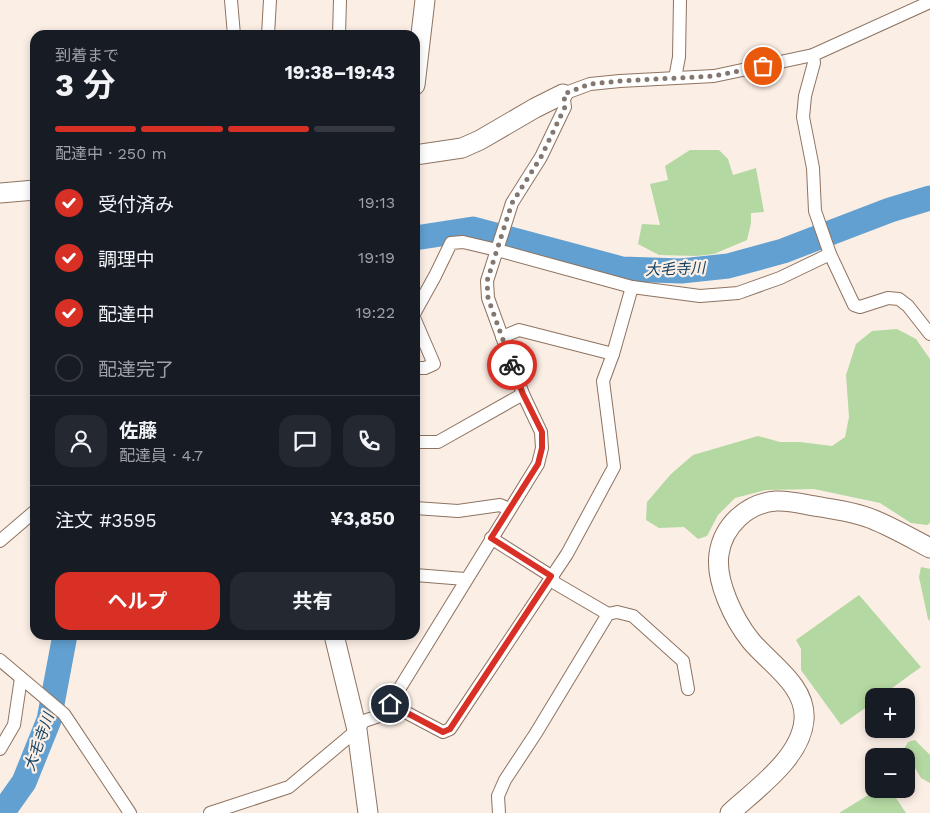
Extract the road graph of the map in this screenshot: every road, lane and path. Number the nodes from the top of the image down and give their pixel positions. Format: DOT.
graph roads {
  1 [pos="231,0"];
  2 [pos="270,0"];
  3 [pos="340,0"];
  4 [pos="425,0"];
  5 [pos="680,0"];
  6 [pos="930,2"];
  7 [pos="234,30"];
  8 [pos="268,30"];
  9 [pos="339,30"];
  10 [pos="420,42"];
  11 [pos="813,54"];
  12 [pos="675,78"];
  13 [pos="564,94"];
  14 [pos="420,154"];
  15 [pos="30,190"];
  16 [pos="0,193"];
  17 [pos="498,245"];
  18 [pos="829,252"];
  19 [pos="632,287"];
  20 [pos="420,303"];
  21 [pos="420,332"];
  22 [pos="930,334"];
  23 [pos="502,337"];
  24 [pos="613,354"];
  25 [pos="420,368"];
  26 [pos="523,394"];
  27 [pos="420,442"];
  28 [pos="420,508"];
  29 [pos="509,509"];
  30 [pos="30,515"];
  31 [pos="491,538"];
  32 [pos="0,540"];
  33 [pos="930,548"];
  34 [pos="420,575"];
  35 [pos="551,576"];
  36 [pos="465,579"];
  37 [pos="608,614"];
  38 [pos="335,640"];
  39 [pos="0,660"];
  40 [pos="25,681"];
  41 [pos="688,690"];
  42 [pos="390,704"];
  43 [pos="357,730"];
  44 [pos="0,750"];
  45 [pos="130,813"];
  46 [pos="210,813"];
  47 [pos="368,813"];
  48 [pos="499,813"];
  49 [pos="730,813"];
  1 -- 7 [label="street"];
  2 -- 8 [label="street"];
  3 -- 9 [label="street"];
  4 -- 10 [label="street"];
  5 -- 12 [label="street"];
  6 -- 11 [label="street"];
  11 -- 12 [label="street"];
  11 -- 18 [label="street"];
  12 -- 13 [label="street"];
  13 -- 14 [label="street"];
  13 -- 17 [label="street"];
  15 -- 16 [label="street"];
  17 -- 19 [label="street"];
  17 -- 20 [label="street"];
  17 -- 23 [label="street"];
  18 -- 19 [label="street"];
  18 -- 22 [label="street"];
  19 -- 24 [label="street"];
  21 -- 25 [label="street"];
  23 -- 24 [label="street"];
  23 -- 26 [label="street"];
  24 -- 35 [label="street"];
  26 -- 27 [label="street"];
  26 -- 29 [label="street"];
  28 -- 29 [label="street"];
  29 -- 31 [label="street"];
  30 -- 32 [label="street"];
  31 -- 35 [label="street"];
  31 -- 36 [label="street"];
  33 -- 49 [label="street"];
  34 -- 36 [label="street"];
  35 -- 37 [label="street"];
  35 -- 42 [label="street"];
  36 -- 42 [label="street"];
  37 -- 41 [label="street"];
  37 -- 48 [label="street"];
  38 -- 43 [label="street"];
  39 -- 40 [label="street"];
  40 -- 44 [label="street"];
  40 -- 45 [label="street"];
  42 -- 43 [label="street"];
  43 -- 46 [label="street"];
  43 -- 47 [label="street"];
}
